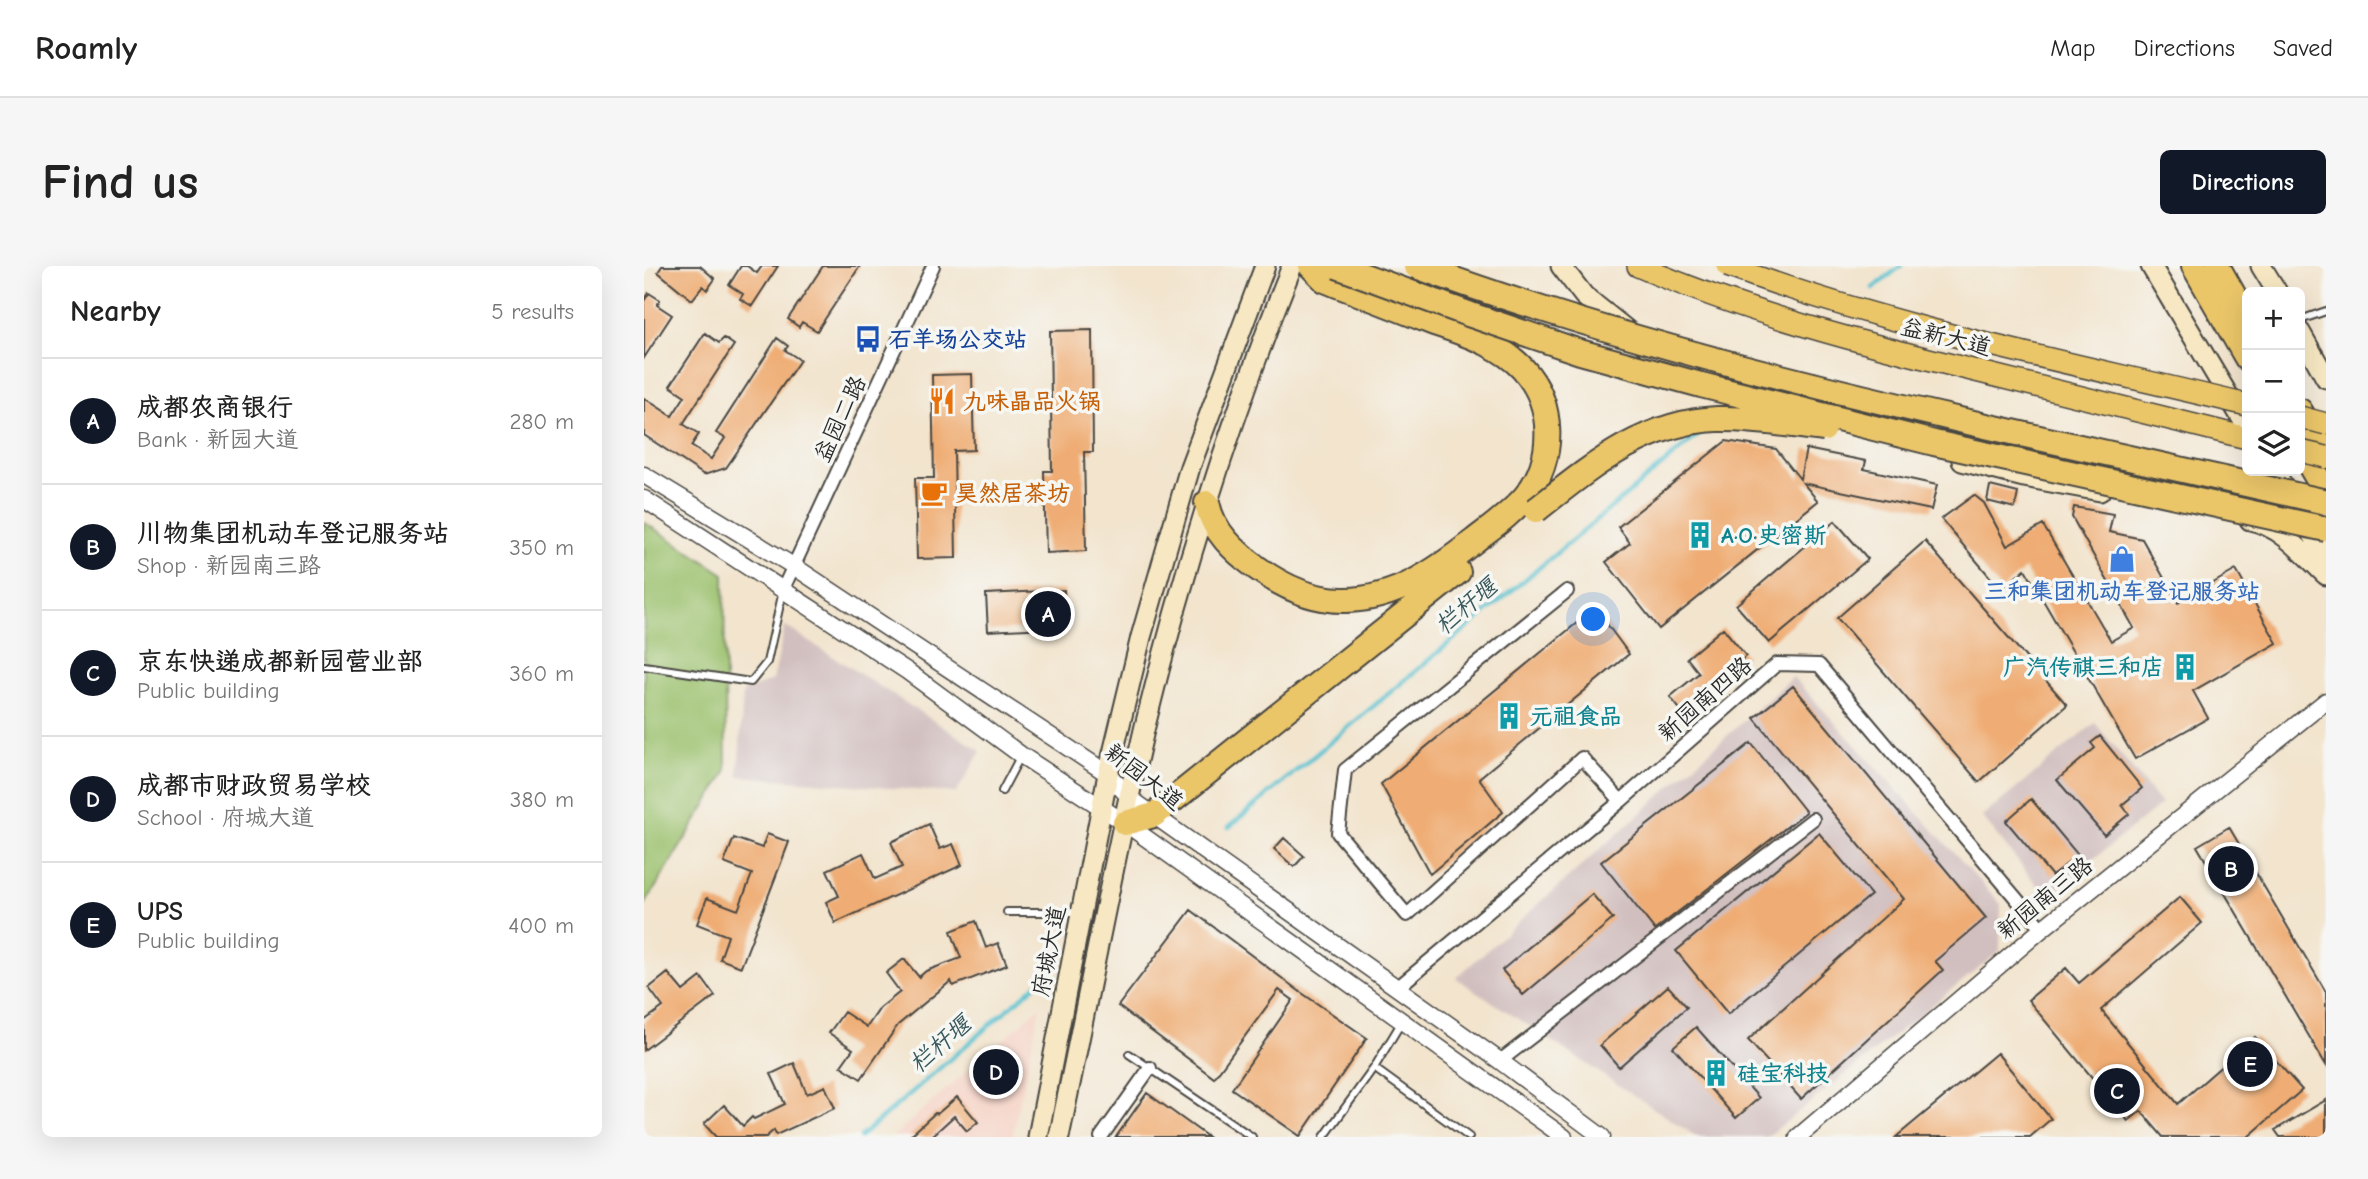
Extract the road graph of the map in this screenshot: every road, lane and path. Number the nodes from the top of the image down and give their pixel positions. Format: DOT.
graph roads {
  1 [pos="933,266"];
  2 [pos="1265,266"];
  3 [pos="1292,266"];
  4 [pos="1311,266"];
  5 [pos="1337,266"];
  6 [pos="1416,266"];
  7 [pos="1561,266"];
  8 [pos="1638,266"];
  9 [pos="1727,266"];
  10 [pos="2151,266"];
  11 [pos="2193,266"];
  12 [pos="2217,266"];
  13 [pos="2261,266"];
  14 [pos="2274,287"];
  15 [pos="2242,310"];
  16 [pos="2326,311"];
  17 [pos="2305,318"];
  18 [pos="2305,341"];
  19 [pos="2242,350"];
  20 [pos="2326,378"];
  21 [pos="2242,404"];
  22 [pos="2301,413"];
  23 [pos="2242,418"];
  24 [pos="2305,418"];
  25 [pos="2326,424"];
  26 [pos="2242,437"];
  27 [pos="1934,443"];
  28 [pos="2305,451"];
  29 [pos="2305,457"];
  30 [pos="2326,457"];
  31 [pos="644,475"];
  32 [pos="2277,476"];
  33 [pos="2326,493"];
  34 [pos="644,499"];
  35 [pos="2326,502"];
  36 [pos="1207,503"];
  37 [pos="1531,503"];
  38 [pos="2326,529"];
  39 [pos="2326,556"];
  40 [pos="795,567"];
  41 [pos="2326,575"];
  42 [pos="783,589"];
  43 [pos="1567,591"];
  44 [pos="644,666"];
  45 [pos="2326,701"];
  46 [pos="1021,755"];
  47 [pos="1108,774"];
  48 [pos="1002,791"];
  49 [pos="1130,799"];
  50 [pos="1621,801"];
  51 [pos="1102,807"];
  52 [pos="1154,815"];
  53 [pos="1813,819"];
  54 [pos="1125,823"];
  55 [pos="1007,912"];
  56 [pos="1081,912"];
  57 [pos="2042,929"];
  58 [pos="1397,988"];
  59 [pos="1403,1020"];
  60 [pos="1129,1054"];
  61 [pos="1500,1061"];
  62 [pos="1150,1068"];
  63 [pos="1374,1068"];
  64 [pos="1038,1137"];
  65 [pos="1059,1137"];
  66 [pos="1101,1137"];
  67 [pos="1252,1137"];
  68 [pos="1324,1137"];
  69 [pos="1469,1137"];
  70 [pos="1564,1137"];
  71 [pos="1602,1137"];
  72 [pos="1798,1137"];
  1 -- 40 [label="street, 益园二路"];
  2 -- 47 [label="main road, 府城大道"];
  3 -- 36 [label="main road, 府城大道"];
  4 -- 37 [label="highway"];
  5 -- 27 [label="highway, bridge"];
  6 -- 35 [label="highway, bridge"];
  7 -- 41 [label="main road"];
  8 -- 26 [label="main road, 益新大道"];
  9 -- 21 [label="main road, 益新大道, bridge"];
  10 -- 23 [label="main road"];
  11 -- 19 [label="highway"];
  12 -- 15 [label="highway"];
  13 -- 14 [label="main road"];
  16 -- 17 [label="lane"];
  18 -- 20 [label="main road"];
  22 -- 30 [label="highway"];
  24 -- 25 [label="main road, bridge"];
  27 -- 37 [label="highway, bridge"];
  27 -- 38 [label="highway, bridge"];
  28 -- 30 [label="main road, bridge"];
  29 -- 33 [label="highway"];
  31 -- 40 [label="street, 新园大道"];
  32 -- 39 [label="main road"];
  34 -- 42 [label="street, 新园大道"];
  36 -- 37 [label="highway"];
  36 -- 49 [label="main road, 府城大道"];
  37 -- 52 [label="highway"];
  40 -- 42 [label="street, 益园二路"];
  40 -- 47 [label="street, 新园大道"];
  42 -- 44 [label="lane"];
  42 -- 46 [label="street, 新园大道"];
  43 -- 50 [label="street"];
  45 -- 57 [label="street, 新园南三路"];
  46 -- 48 [label="lane"];
  46 -- 51 [label="street, 新园大道"];
  47 -- 49 [label="street, 新园大道"];
  47 -- 51 [label="main road, 府城大道"];
  49 -- 52 [label="street, 新园大道"];
  49 -- 54 [label="main road, 府城大道"];
  50 -- 57 [label="street, 新园南四路"];
  50 -- 58 [label="street, 新园南四路"];
  51 -- 54 [label="street, 新园大道"];
  51 -- 56 [label="main road, 府城大道"];
  52 -- 54 [label="highway"];
  52 -- 58 [label="street, 新园大道"];
  53 -- 61 [label="street"];
  54 -- 59 [label="street, 新园大道"];
  54 -- 65 [label="main road, 府城大道"];
  55 -- 56 [label="lane"];
  56 -- 64 [label="main road, 府城大道"];
  57 -- 72 [label="street, 新园南三路"];
  58 -- 61 [label="street, 新园大道"];
  59 -- 63 [label="lane"];
  59 -- 70 [label="street, 新园大道"];
  60 -- 62 [label="lane"];
  61 -- 71 [label="street, 新园大道"];
  62 -- 66 [label="street"];
  62 -- 67 [label="lane"];
  63 -- 68 [label="lane"];
  63 -- 69 [label="lane"];
}
